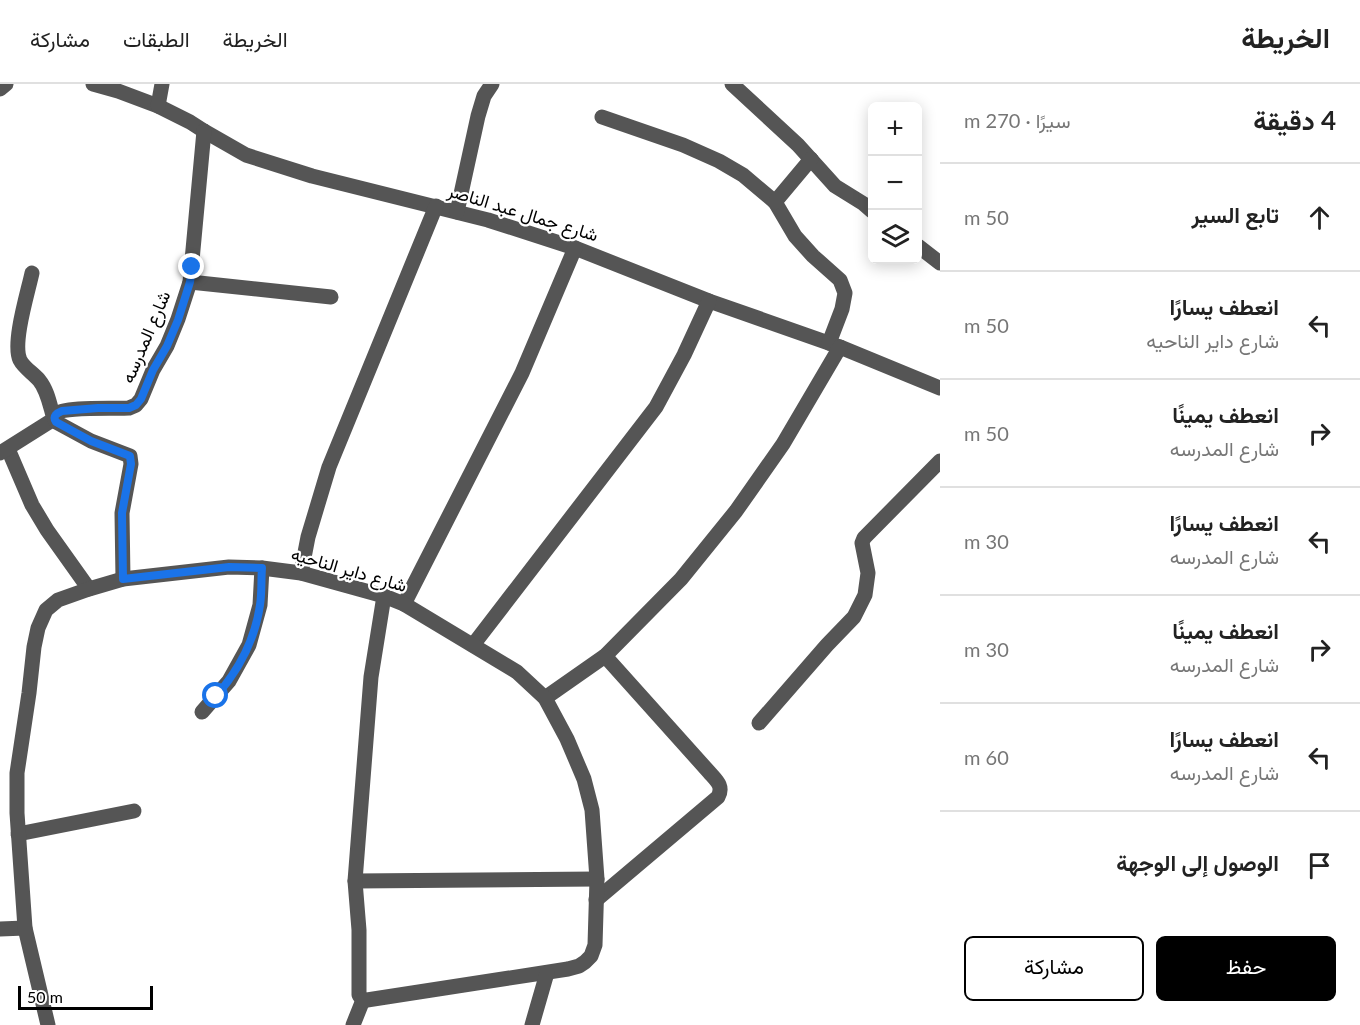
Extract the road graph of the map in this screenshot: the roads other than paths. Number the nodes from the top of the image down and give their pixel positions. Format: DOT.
graph roads {
  1 [pos="6,84"];
  2 [pos="93,84"];
  3 [pos="162,84"];
  4 [pos="492,84"];
  5 [pos="732,84"];
  6 [pos="0,89"];
  7 [pos="158,106"];
  8 [pos="602,117"];
  9 [pos="204,131"];
  10 [pos="812,159"];
  11 [pos="775,202"];
  12 [pos="436,206"];
  13 [pos="872,210"];
  14 [pos="457,212"];
  15 [pos="575,248"];
  16 [pos="922,249"];
  17 [pos="940,263"];
  18 [pos="32,273"];
  19 [pos="190,282"];
  20 [pos="331,297"];
  21 [pos="709,301"];
  22 [pos="835,345"];
  23 [pos="940,388"];
  24 [pos="54,419"];
  25 [pos="4,451"];
  26 [pos="940,461"];
  27 [pos="262,568"];
  28 [pos="301,573"];
  29 [pos="123,579"];
  30 [pos="89,588"];
  31 [pos="384,596"];
  32 [pos="404,604"];
  33 [pos="473,645"];
  34 [pos="605,656"];
  35 [pos="546,698"];
  36 [pos="202,712"];
  37 [pos="759,723"];
  38 [pos="134,811"];
  39 [pos="18,834"];
  40 [pos="597,879"];
  41 [pos="355,881"];
  42 [pos="596,900"];
  43 [pos="25,927"];
  44 [pos="0,929"];
  45 [pos="547,973"];
  46 [pos="363,1000"];
  47 [pos="48,1025"];
  48 [pos="352,1025"];
  49 [pos="532,1025"];
  1 -- 6 [label="street"];
  2 -- 7 [label="street, شارع جمال عبد الناصر"];
  3 -- 7 [label="street"];
  4 -- 14 [label="street"];
  5 -- 10 [label="street"];
  7 -- 9 [label="street, شارع جمال عبد الناصر"];
  8 -- 11 [label="street"];
  9 -- 12 [label="street, شارع جمال عبد الناصر"];
  9 -- 19 [label="street, شارع المدرسه"];
  10 -- 11 [label="street"];
  10 -- 13 [label="street"];
  11 -- 22 [label="street"];
  12 -- 14 [label="street, شارع جمال عبد الناصر"];
  12 -- 28 [label="street"];
  14 -- 15 [label="street, شارع جمال عبد الناصر"];
  15 -- 21 [label="street, شارع جمال عبد الناصر"];
  15 -- 32 [label="street"];
  16 -- 17 [label="street"];
  18 -- 24 [label="street"];
  19 -- 20 [label="street"];
  19 -- 24 [label="street, شارع المدرسه"];
  21 -- 22 [label="street, شارع جمال عبد الناصر"];
  21 -- 33 [label="street"];
  22 -- 23 [label="street, شارع جمال عبد الناصر"];
  22 -- 34 [label="street"];
  24 -- 25 [label="street"];
  24 -- 29 [label="street"];
  25 -- 30 [label="street"];
  26 -- 37 [label="street"];
  27 -- 28 [label="street, شارع داير الناحيه"];
  27 -- 29 [label="street, شارع داير الناحيه"];
  27 -- 36 [label="street"];
  28 -- 31 [label="street, شارع داير الناحيه"];
  29 -- 30 [label="street, شارع داير الناحيه"];
  30 -- 39 [label="street, شارع داير الناحيه"];
  31 -- 32 [label="street, شارع داير الناحيه"];
  31 -- 41 [label="street"];
  32 -- 33 [label="street, شارع داير الناحيه"];
  33 -- 35 [label="street, شارع داير الناحيه"];
  34 -- 35 [label="street"];
  34 -- 42 [label="street"];
  35 -- 40 [label="street, شارع داير الناحيه"];
  38 -- 39 [label="street"];
  39 -- 43 [label="street, شارع داير الناحيه"];
  40 -- 41 [label="street"];
  40 -- 42 [label="street, شارع داير الناحيه"];
  41 -- 46 [label="street"];
  42 -- 45 [label="street, شارع داير الناحيه"];
  43 -- 44 [label="street"];
  43 -- 47 [label="street, شارع داير الناحيه"];
  45 -- 46 [label="street, شارع داير الناحيه"];
  45 -- 49 [label="street"];
  46 -- 48 [label="street"];
}
